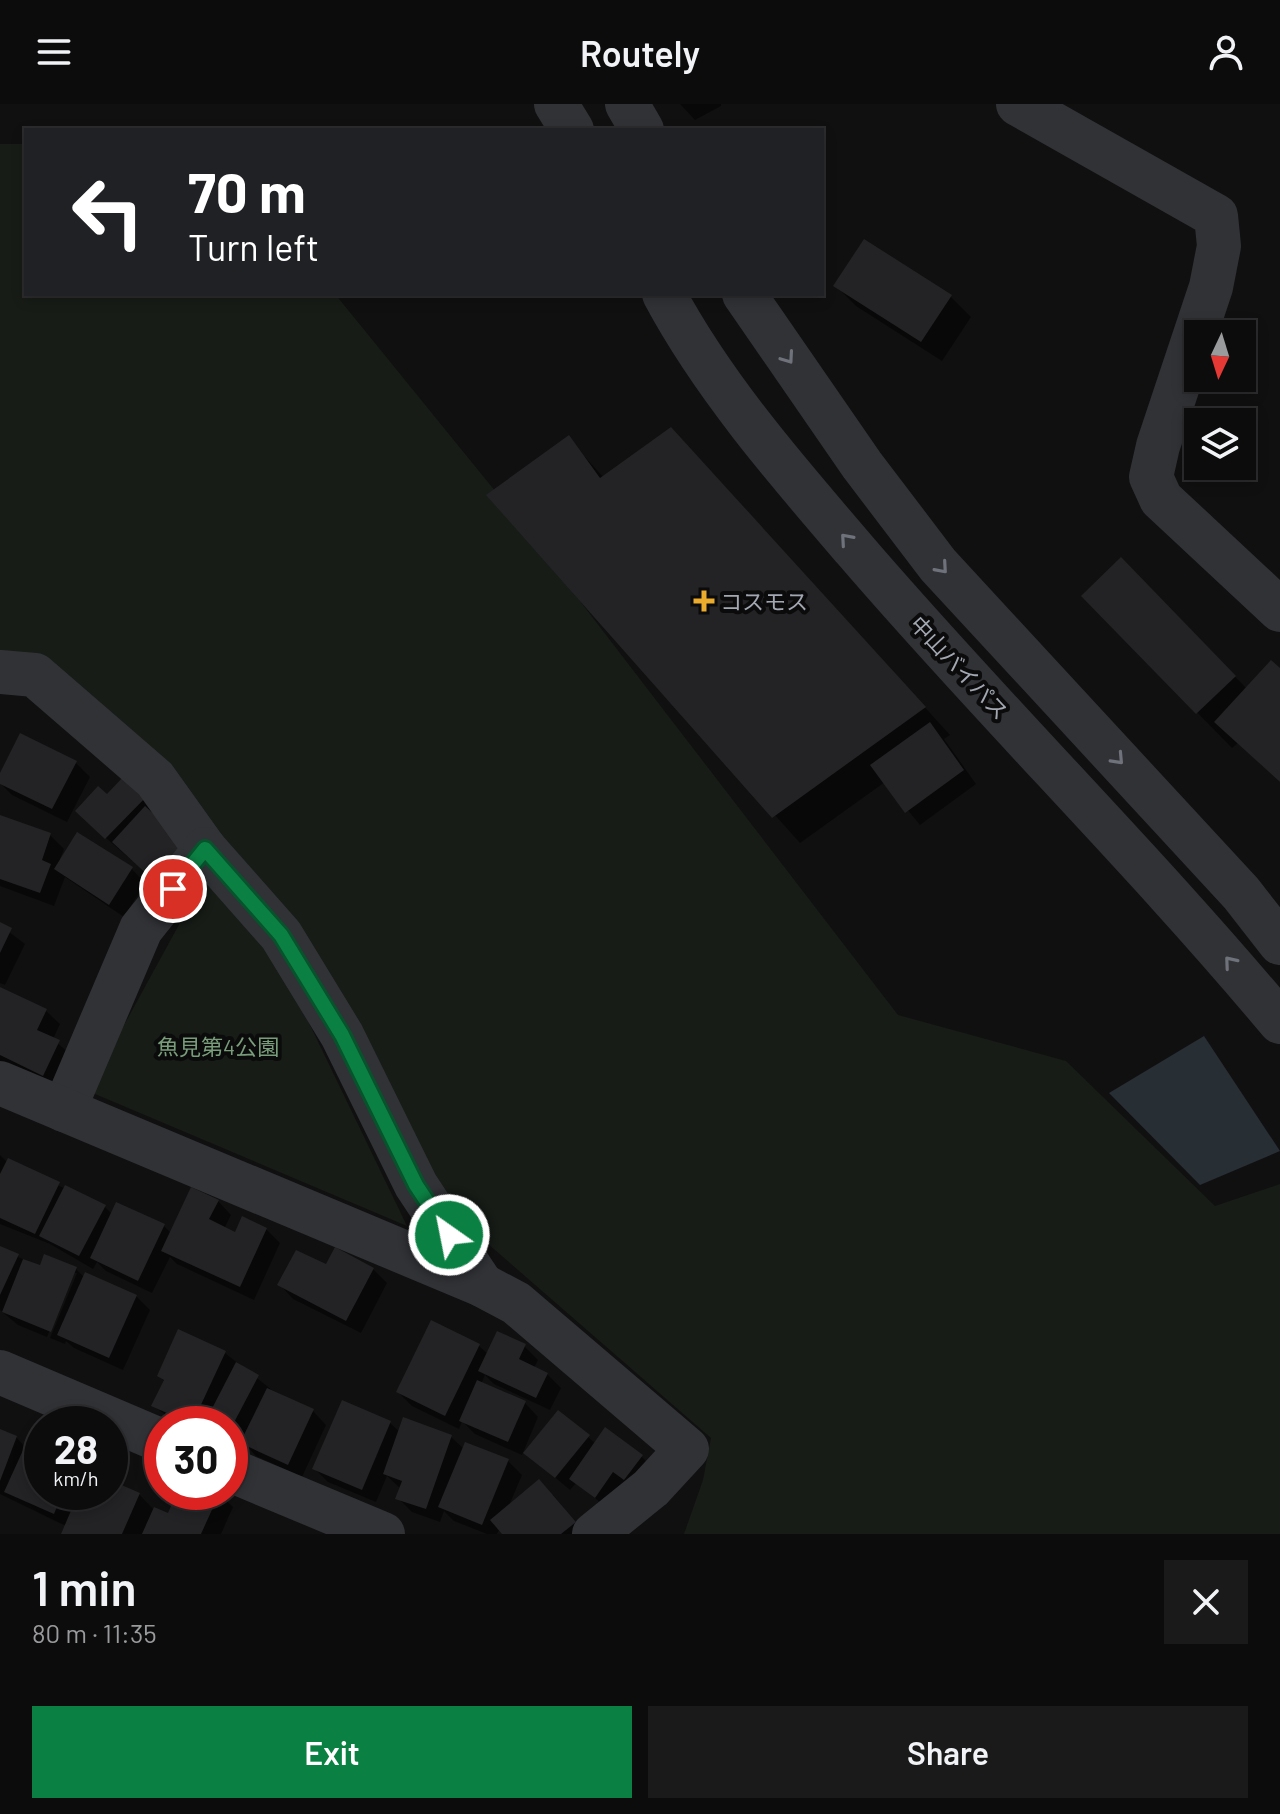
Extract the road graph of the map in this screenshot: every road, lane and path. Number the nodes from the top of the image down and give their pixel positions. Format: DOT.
graph roads {
  1 [pos="556,104"];
  2 [pos="627,104"];
  3 [pos="1018,104"];
  4 [pos="571,128"];
  5 [pos="641,128"];
  6 [pos="665,296"];
  7 [pos="745,296"];
  8 [pos="1280,610"];
  9 [pos="0,672"];
  10 [pos="205,849"];
  11 [pos="1280,943"];
  12 [pos="1280,1022"];
  13 [pos="0,1083"];
  14 [pos="64,1110"];
  15 [pos="482,1285"];
  16 [pos="0,1372"];
  17 [pos="144,1433"];
  18 [pos="248,1478"];
  19 [pos="383,1534"];
  20 [pos="594,1534"];
  1 -- 4 [label="street"];
  2 -- 5 [label="street"];
  3 -- 8 [label="street"];
  12 -- 6 [label="street, 中山バイパス, one-way"];
  7 -- 11 [label="street, one-way"];
  9 -- 10 [label="street"];
  10 -- 14 [label="street"];
  10 -- 15 [label="street"];
  13 -- 14 [label="street"];
  14 -- 15 [label="street"];
  15 -- 20 [label="street"];
  16 -- 17 [label="street"];
  18 -- 19 [label="street"];
}
